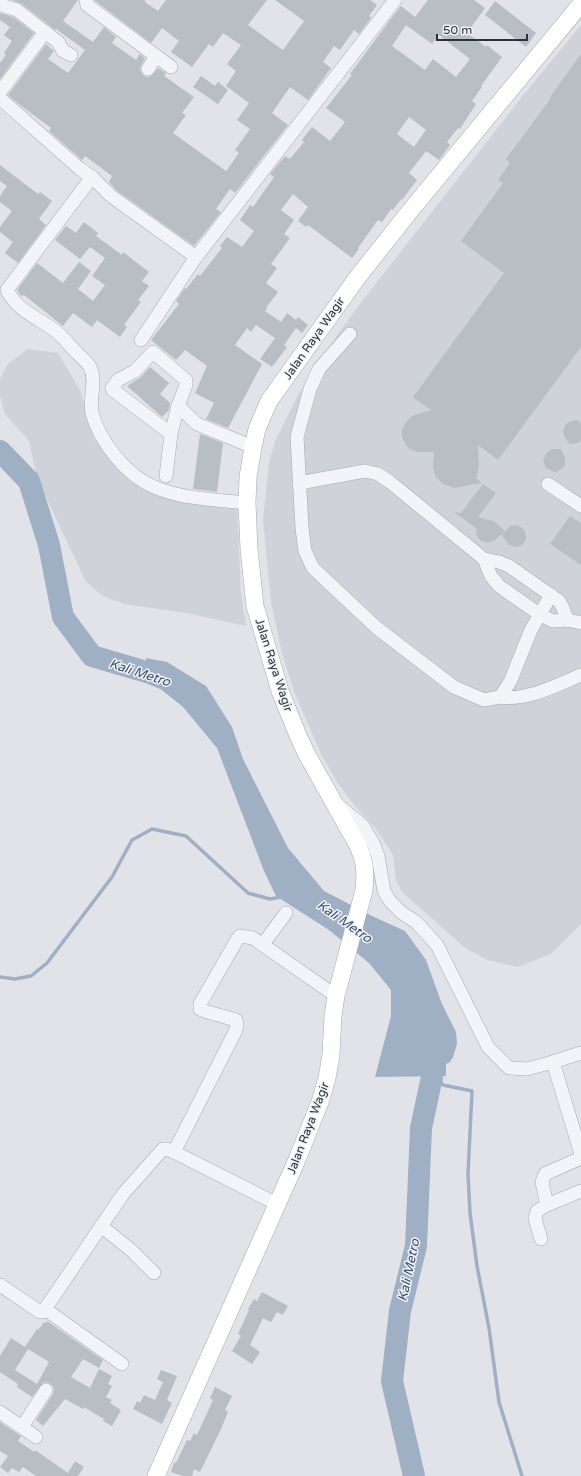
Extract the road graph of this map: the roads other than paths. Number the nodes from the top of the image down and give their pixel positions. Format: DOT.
graph roads {
  1 [pos="86,0"];
  2 [pos="395,0"];
  3 [pos="0,4"];
  4 [pos="581,4"];
  5 [pos="45,32"];
  6 [pos="71,55"];
  7 [pos="156,56"];
  8 [pos="171,67"];
  9 [pos="148,69"];
  10 [pos="0,92"];
  11 [pos="0,100"];
  12 [pos="92,177"];
  13 [pos="196,257"];
  14 [pos="4,287"];
  15 [pos="350,334"];
  16 [pos="141,340"];
  17 [pos="178,406"];
  18 [pos="197,424"];
  19 [pos="172,428"];
  20 [pos="253,447"];
  21 [pos="166,476"];
  22 [pos="299,483"];
  23 [pos="548,484"];
  24 [pos="247,503"];
  25 [pos="581,506"];
  26 [pos="484,559"];
  27 [pos="551,595"];
  28 [pos="539,614"];
  29 [pos="567,620"];
  30 [pos="581,622"];
  31 [pos="581,675"];
  32 [pos="500,697"];
  33 [pos="334,801"];
  34 [pos="286,913"];
  35 [pos="263,944"];
  36 [pos="336,996"];
  37 [pos="581,1053"];
  38 [pos="553,1062"];
  39 [pos="174,1152"];
  40 [pos="581,1154"];
  41 [pos="581,1158"];
  42 [pos="581,1191"];
  43 [pos="277,1204"];
  44 [pos="547,1205"];
  45 [pos="101,1226"];
  46 [pos="541,1239"];
  47 [pos="154,1273"];
  48 [pos="0,1286"];
  49 [pos="45,1309"];
  50 [pos="122,1364"];
  51 [pos="46,1390"];
  52 [pos="0,1412"];
  53 [pos="22,1427"];
  54 [pos="36,1438"];
  55 [pos="156,1476"];
  1 -- 7 [label="street"];
  2 -- 13 [label="street"];
  3 -- 5 [label="street"];
  4 -- 20 [label="main road, Jalan Raya Wagir"];
  5 -- 6 [label="street"];
  5 -- 10 [label="street"];
  7 -- 8 [label="street"];
  7 -- 9 [label="street"];
  11 -- 12 [label="street"];
  12 -- 13 [label="street"];
  12 -- 14 [label="street"];
  13 -- 16 [label="street"];
  14 -- 24 [label="street"];
  15 -- 22 [label="street"];
  17 -- 18 [label="street"];
  17 -- 19 [label="street"];
  17 -- 19 [label="street"];
  18 -- 19 [label="street"];
  18 -- 20 [label="street"];
  19 -- 21 [label="street"];
  20 -- 24 [label="main road, Jalan Raya Wagir"];
  22 -- 26 [label="street"];
  22 -- 32 [label="street"];
  23 -- 25 [label="street"];
  24 -- 33 [label="main road, Jalan Raya Wagir"];
  26 -- 27 [label="street"];
  26 -- 28 [label="street"];
  27 -- 28 [label="street"];
  27 -- 29 [label="street"];
  28 -- 29 [label="street"];
  28 -- 32 [label="street"];
  29 -- 30 [label="street"];
  31 -- 32 [label="street"];
  33 -- 36 [label="main road, Jalan Raya Wagir"];
  33 -- 38 [label="street"];
  34 -- 35 [label="street"];
  35 -- 36 [label="street"];
  35 -- 39 [label="street"];
  36 -- 43 [label="main road, Jalan Raya Wagir"];
  37 -- 38 [label="street"];
  38 -- 40 [label="street"];
  39 -- 43 [label="street"];
  39 -- 45 [label="street"];
  41 -- 44 [label="street"];
  42 -- 44 [label="street"];
  43 -- 55 [label="main road, Jalan Raya Wagir"];
  44 -- 46 [label="street"];
  45 -- 47 [label="street"];
  45 -- 49 [label="street"];
  48 -- 49 [label="street"];
  49 -- 50 [label="street"];
  51 -- 53 [label="street"];
  52 -- 53 [label="street"];
  53 -- 54 [label="street"];
}
